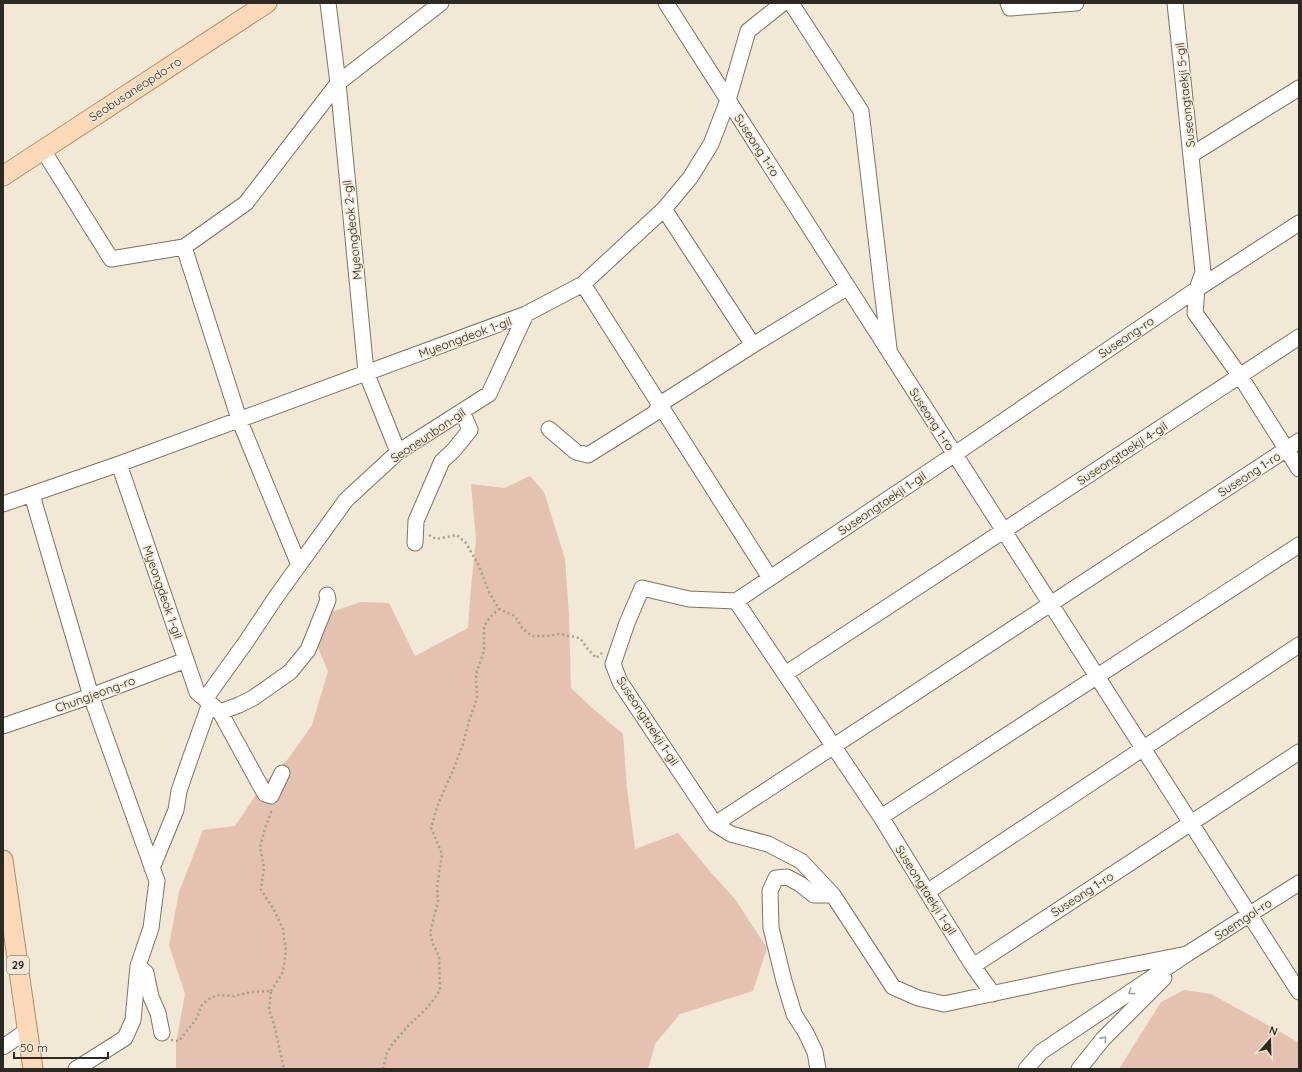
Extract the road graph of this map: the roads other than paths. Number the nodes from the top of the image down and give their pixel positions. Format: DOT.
graph roads {
  1 [pos="267,3"];
  2 [pos="328,3"];
  3 [pos="441,3"];
  4 [pos="666,3"];
  5 [pos="783,3"];
  6 [pos="791,3"];
  7 [pos="1008,3"];
  8 [pos="1076,3"];
  9 [pos="1175,3"];
  10 [pos="338,83"];
  11 [pos="1299,88"];
  12 [pos="728,100"];
  13 [pos="43,150"];
  14 [pos="1191,156"];
  15 [pos="3,176"];
  16 [pos="664,209"];
  17 [pos="1299,223"];
  18 [pos="184,247"];
  19 [pos="584,284"];
  20 [pos="848,287"];
  21 [pos="1197,289"];
  22 [pos="526,314"];
  23 [pos="1299,337"];
  24 [pos="753,345"];
  25 [pos="890,353"];
  26 [pos="366,372"];
  27 [pos="1240,376"];
  28 [pos="660,404"];
  29 [pos="462,411"];
  30 [pos="239,419"];
  31 [pos="549,429"];
  32 [pos="1299,441"];
  33 [pos="1286,450"];
  34 [pos="398,452"];
  35 [pos="955,454"];
  36 [pos="119,464"];
  37 [pos="1299,469"];
  38 [pos="32,494"];
  39 [pos="3,504"];
  40 [pos="1004,531"];
  41 [pos="415,543"];
  42 [pos="1299,545"];
  43 [pos="299,566"];
  44 [pos="770,578"];
  45 [pos="326,595"];
  46 [pos="736,601"];
  47 [pos="1051,604"];
  48 [pos="1299,645"];
  49 [pos="186,660"];
  50 [pos="786,674"];
  51 [pos="1097,676"];
  52 [pos="91,696"];
  53 [pos="212,705"];
  54 [pos="3,726"];
  55 [pos="834,747"];
  56 [pos="1143,748"];
  57 [pos="1299,752"];
  58 [pos="282,774"];
  59 [pos="881,817"];
  60 [pos="1190,822"];
  61 [pos="715,824"];
  62 [pos="3,860"];
  63 [pos="152,868"];
  64 [pos="1299,883"];
  65 [pos="926,892"];
  66 [pos="833,894"];
  67 [pos="1250,914"];
  68 [pos="8,927"];
  69 [pos="1187,954"];
  70 [pos="138,966"];
  71 [pos="973,966"];
  72 [pos="1299,992"];
  73 [pos="993,994"];
  74 [pos="28,1030"];
  75 [pos="162,1033"];
  76 [pos="3,1047"];
  77 [pos="33,1069"];
  78 [pos="76,1069"];
  79 [pos="818,1069"];
  80 [pos="1026,1069"];
  81 [pos="1078,1069"];
  1 -- 13 [label="main road, Seobusaneopdo-ro"];
  2 -- 10 [label="street, Myeongdeok 2-gil"];
  3 -- 10 [label="street"];
  4 -- 12 [label="street, Suseong 1-ro"];
  5 -- 12 [label="street, Myeongdeok 1-gil"];
  6 -- 25 [label="street"];
  7 -- 8 [label="street"];
  9 -- 14 [label="street, Suseongtaekji 5-gil"];
  10 -- 18 [label="street"];
  10 -- 26 [label="street, Myeongdeok 2-gil"];
  11 -- 14 [label="street, Suseongtaekji 5-gil"];
  12 -- 16 [label="street, Myeongdeok 1-gil"];
  12 -- 20 [label="street, Suseong 1-ro"];
  13 -- 15 [label="main road, Seobusaneopdo-ro"];
  13 -- 18 [label="street"];
  14 -- 21 [label="street"];
  16 -- 19 [label="street, Myeongdeok 1-gil"];
  16 -- 24 [label="street"];
  17 -- 21 [label="street, Suseong-ro"];
  18 -- 30 [label="street"];
  19 -- 22 [label="street, Myeongdeok 1-gil"];
  19 -- 28 [label="street"];
  20 -- 24 [label="street"];
  20 -- 25 [label="street, Suseong 1-ro"];
  21 -- 27 [label="street"];
  21 -- 35 [label="street, Suseong-ro"];
  22 -- 26 [label="street, Myeongdeok 1-gil"];
  22 -- 29 [label="street, Seoneunbon-gil"];
  23 -- 27 [label="street, Suseongtaekji 4-gil"];
  24 -- 28 [label="street"];
  25 -- 35 [label="street, Suseong 1-ro"];
  26 -- 30 [label="street, Myeongdeok 1-gil"];
  26 -- 34 [label="street, Myeongdeok 2-gil"];
  27 -- 33 [label="street"];
  27 -- 40 [label="street, Suseongtaekji 4-gil"];
  28 -- 31 [label="street"];
  28 -- 44 [label="street"];
  29 -- 34 [label="street, Seoneunbon-gil"];
  29 -- 41 [label="street"];
  30 -- 36 [label="street, Myeongdeok 1-gil"];
  30 -- 43 [label="street"];
  32 -- 33 [label="street"];
  33 -- 37 [label="street"];
  33 -- 47 [label="street, Suseong 1-ro"];
  34 -- 43 [label="street, Seoneunbon-gil"];
  35 -- 40 [label="street, Suseong 1-ro"];
  35 -- 44 [label="street, Suseongtaekji 1-gil"];
  36 -- 38 [label="street, Myeongdeok 1-gil"];
  36 -- 49 [label="street, Myeongdeok 1-gil"];
  38 -- 39 [label="street, Myeongdeok 1-gil"];
  38 -- 52 [label="street"];
  40 -- 47 [label="street, Suseong 1-ro"];
  40 -- 50 [label="street"];
  42 -- 51 [label="street"];
  43 -- 53 [label="street, Seoneunbon-gil"];
  44 -- 46 [label="street, Suseongtaekji 1-gil"];
  45 -- 53 [label="street"];
  46 -- 50 [label="street, Suseongtaekji 1-gil"];
  46 -- 61 [label="street, Suseongtaekji 1-gil"];
  47 -- 51 [label="street, Suseong 1-ro"];
  47 -- 55 [label="street, Suseong 1-ro"];
  48 -- 56 [label="street"];
  49 -- 52 [label="street, Chungjeong-ro"];
  49 -- 53 [label="street, Myeongdeok 1-gil"];
  50 -- 55 [label="street, Suseongtaekji 1-gil"];
  51 -- 56 [label="street, Suseong 1-ro"];
  51 -- 59 [label="street"];
  52 -- 54 [label="street, Chungjeong-ro"];
  52 -- 63 [label="street"];
  53 -- 58 [label="street"];
  53 -- 63 [label="street, Seoneunbon-gil"];
  55 -- 59 [label="street, Suseongtaekji 1-gil"];
  55 -- 61 [label="street"];
  56 -- 60 [label="street, Suseong 1-ro"];
  56 -- 65 [label="street"];
  57 -- 60 [label="street, Suseong 1-ro"];
  59 -- 65 [label="street, Suseongtaekji 1-gil"];
  60 -- 67 [label="street, Suseong 1-ro"];
  60 -- 71 [label="street, Suseong 1-ro"];
  61 -- 66 [label="street, Suseongtaekji 1-gil"];
  62 -- 68 [label="main road, 29"];
  63 -- 70 [label="street"];
  64 -- 67 [label="street, Saemgol-ro"];
  65 -- 71 [label="street, Suseongtaekji 1-gil"];
  66 -- 73 [label="street, Suseongtaekji 1-gil"];
  66 -- 79 [label="street"];
  67 -- 69 [label="street, Saemgol-ro"];
  67 -- 72 [label="street, Suseong 1-ro"];
  68 -- 74 [label="main road, 29"];
  69 -- 73 [label="street, Suseongtaekji 1-gil"];
  69 -- 80 [label="street, one-way"];
  81 -- 69 [label="street, one-way"];
  70 -- 75 [label="street"];
  70 -- 78 [label="street"];
  71 -- 73 [label="street, Suseongtaekji 1-gil"];
  74 -- 76 [label="street"];
  74 -- 77 [label="main road, 29"];
}
